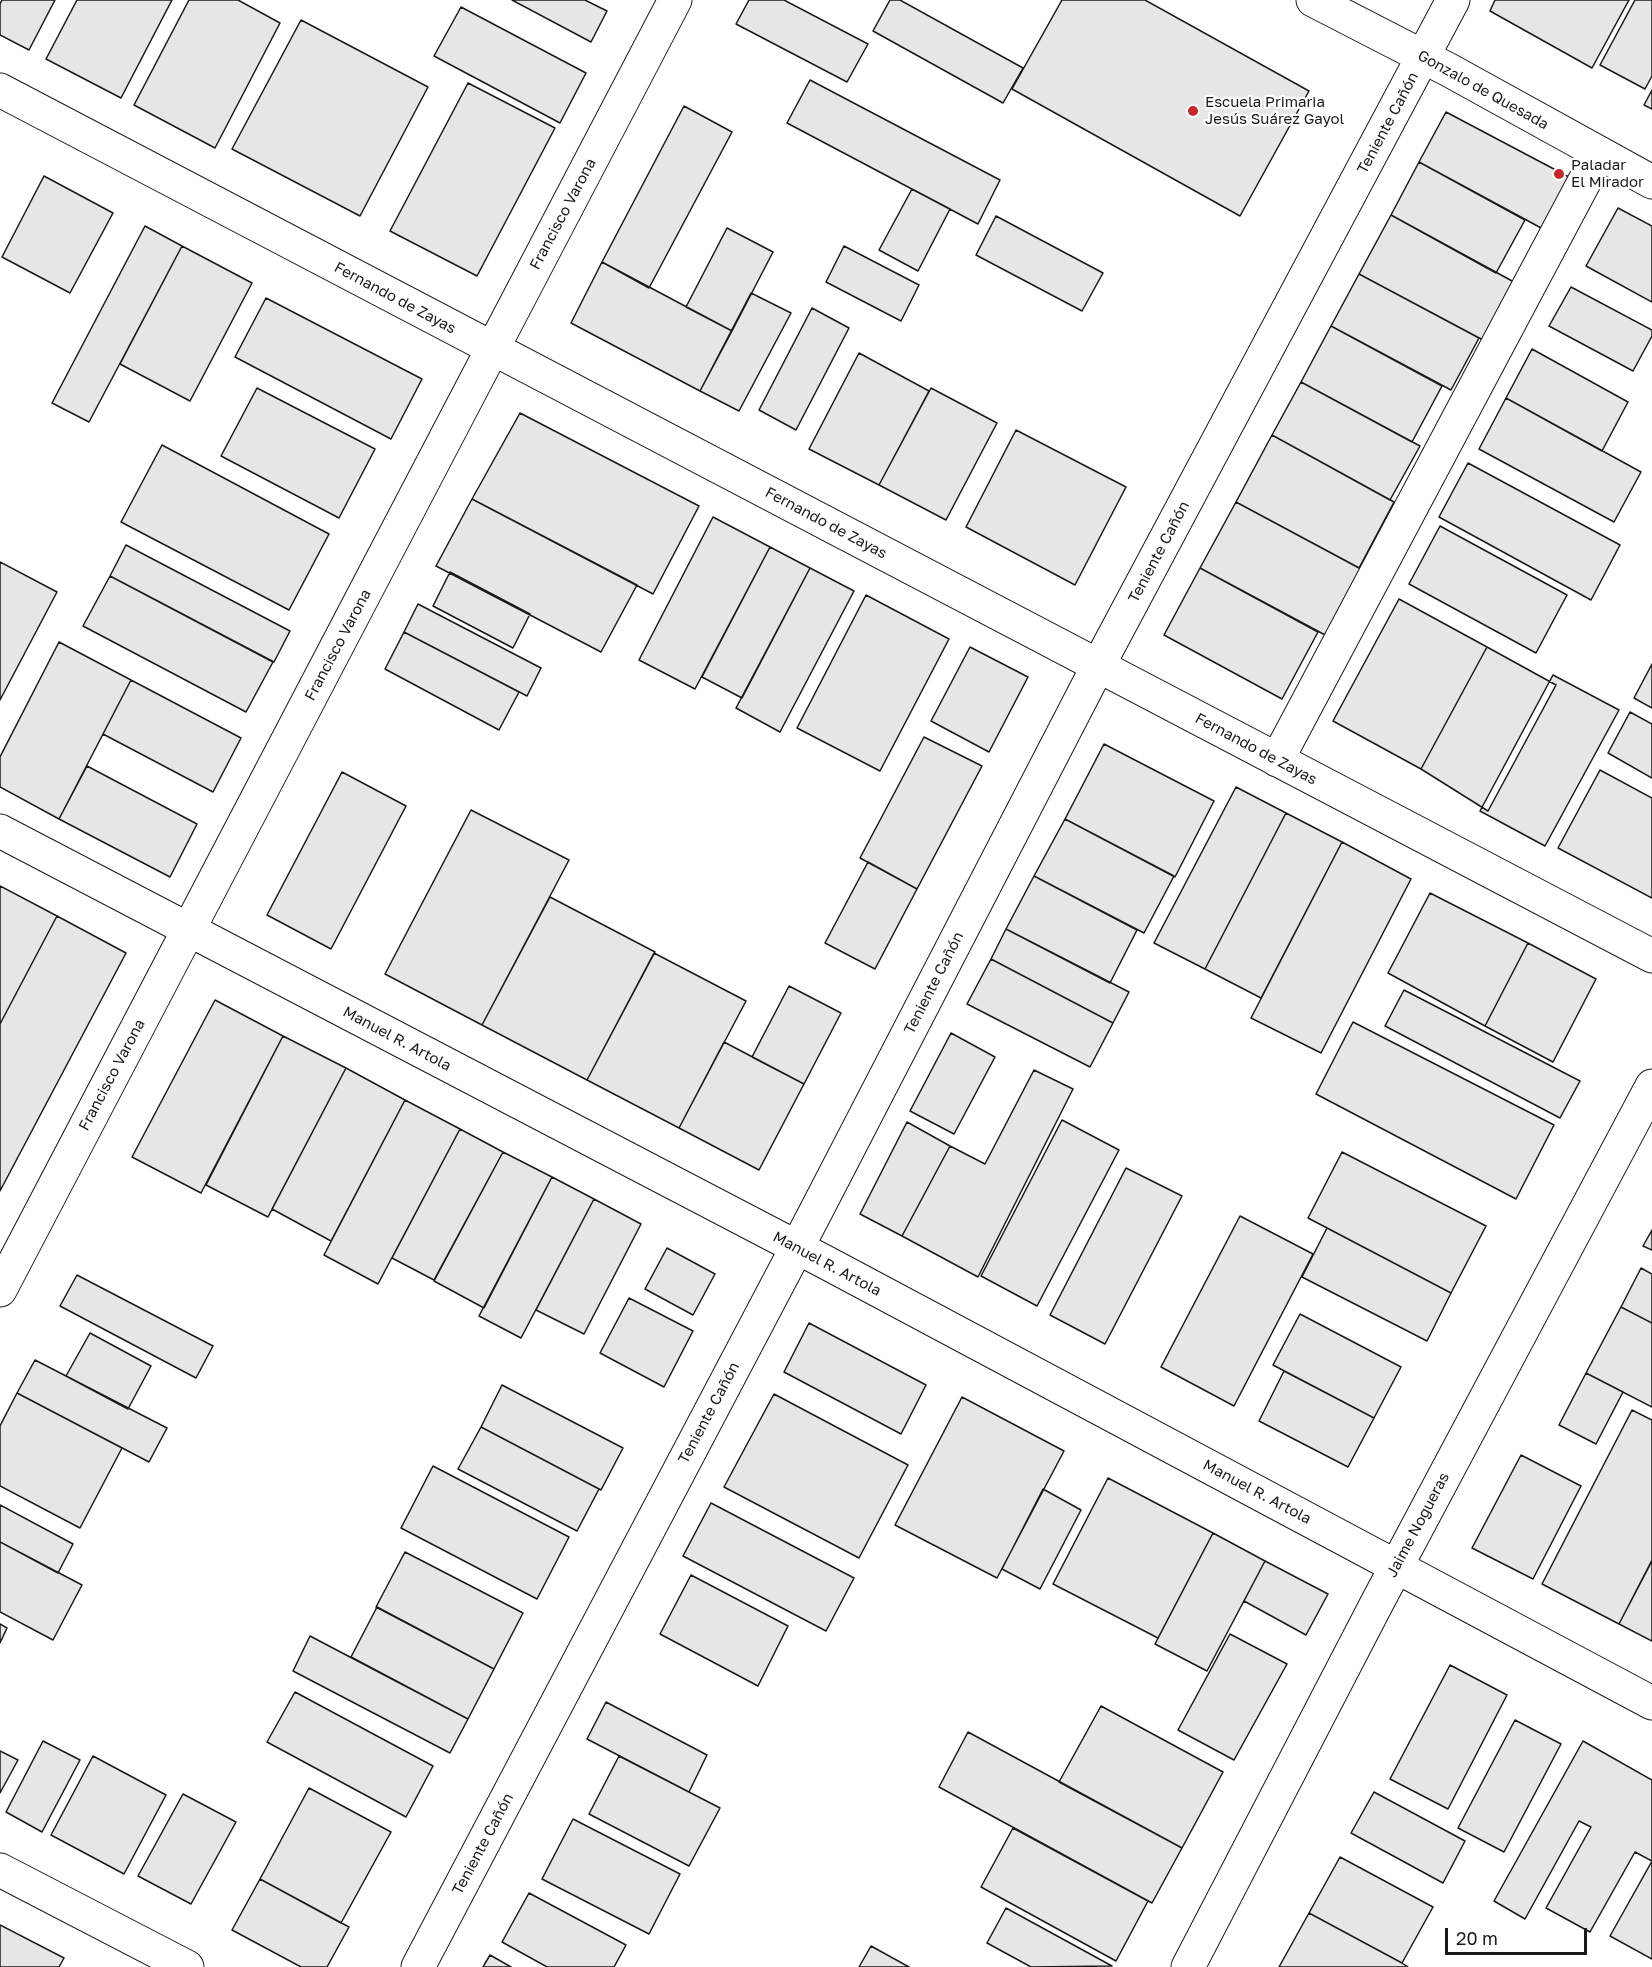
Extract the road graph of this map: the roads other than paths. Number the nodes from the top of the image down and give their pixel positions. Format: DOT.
graph roads {
  1 [pos="675,0"];
  2 [pos="1313,0"];
  3 [pos="1453,0"];
  4 [pos="1424,56"];
  5 [pos="0,90"];
  6 [pos="1599,154"];
  7 [pos="1652,182"];
  8 [pos="493,349"];
  9 [pos="1098,666"];
  10 [pos="1277,760"];
  11 [pos="0,831"];
  12 [pos="188,930"];
  13 [pos="1652,956"];
  14 [pos="1652,1086"];
  15 [pos="796,1247"];
  16 [pos="0,1290"];
  17 [pos="1396,1566"];
  18 [pos="1652,1703"];
  19 [pos="0,1870"];
  20 [pos="187,1967"];
  21 [pos="418,1967"];
  22 [pos="1188,1967"];
  1 -- 8 [label="street, Francisco Varona"];
  2 -- 4 [label="street, Gonzalo de Quesada"];
  3 -- 4 [label="street, Teniente Cañón"];
  4 -- 6 [label="street, Gonzalo de Quesada"];
  4 -- 9 [label="street, Teniente Cañón"];
  5 -- 8 [label="street, Fernando de Zayas"];
  6 -- 7 [label="street, Gonzalo de Quesada"];
  6 -- 10 [label="street"];
  8 -- 9 [label="street, Fernando de Zayas"];
  8 -- 12 [label="street, Francisco Varona"];
  9 -- 10 [label="street, Fernando de Zayas"];
  9 -- 15 [label="street, Teniente Cañón"];
  10 -- 13 [label="street, Fernando de Zayas"];
  11 -- 12 [label="street, Manuel R. Artola"];
  12 -- 15 [label="street, Manuel R. Artola"];
  12 -- 16 [label="street, Francisco Varona"];
  14 -- 17 [label="street, Jaime Nogueras"];
  15 -- 17 [label="street, Manuel R. Artola"];
  15 -- 21 [label="street, Teniente Cañón"];
  17 -- 18 [label="street, Manuel R. Artola"];
  17 -- 22 [label="street, Jaime Nogueras"];
  19 -- 20 [label="street"];
}
